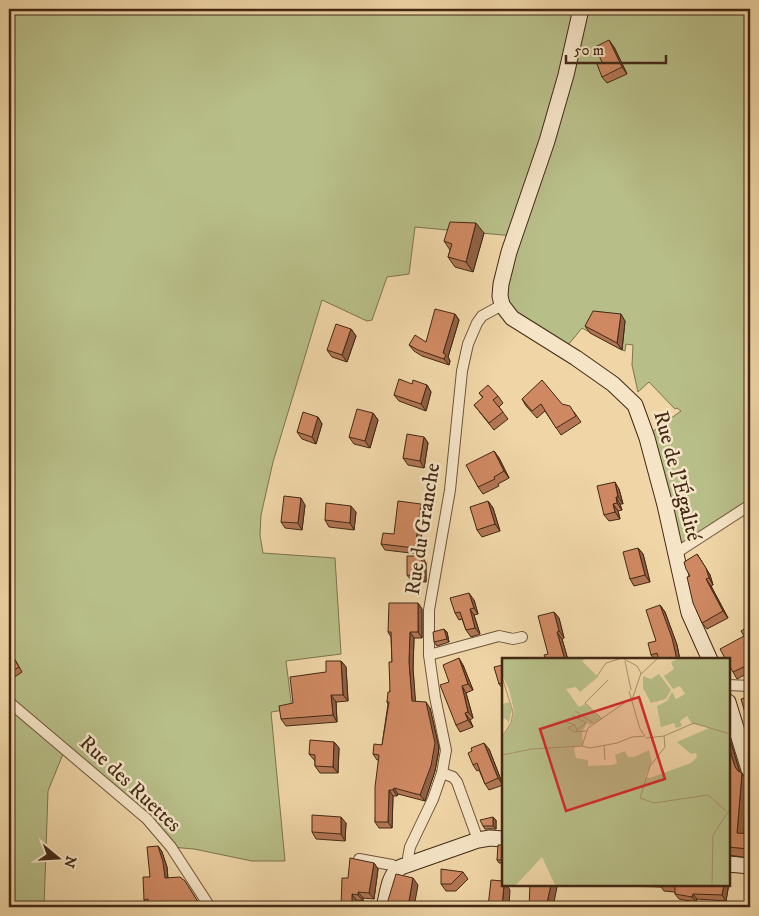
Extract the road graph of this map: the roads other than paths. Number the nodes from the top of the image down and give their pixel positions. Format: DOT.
graph roads {
  1 [pos="581,9"];
  2 [pos="502,306"];
  3 [pos="750,504"];
  4 [pos="676,553"];
  5 [pos="522,637"];
  6 [pos="429,655"];
  7 [pos="709,658"];
  8 [pos="729,685"];
  9 [pos="750,686"];
  10 [pos="9,702"];
  11 [pos="729,705"];
  12 [pos="442,773"];
  13 [pos="750,773"];
  14 [pos="502,839"];
  15 [pos="478,840"];
  16 [pos="359,860"];
  17 [pos="729,864"];
  18 [pos="404,866"];
  19 [pos="750,866"];
  20 [pos="210,907"];
  21 [pos="384,907"];
  1 -- 2 [label="street"];
  2 -- 4 [label="street, Rue de l'Égalité"];
  2 -- 6 [label="street, Rue du Granche"];
  3 -- 4 [label="street"];
  4 -- 7 [label="street, Rue de l'Égalité"];
  5 -- 6 [label="street"];
  6 -- 12 [label="street, Rue du Granche"];
  8 -- 9 [label="street"];
  10 -- 20 [label="street, Rue des Ruettes"];
  11 -- 13 [label="street"];
  12 -- 15 [label="street"];
  12 -- 18 [label="street, Rue du Granche"];
  14 -- 15 [label="street"];
  15 -- 18 [label="street"];
  16 -- 18 [label="street"];
  17 -- 19 [label="street"];
  18 -- 21 [label="street"];
}
